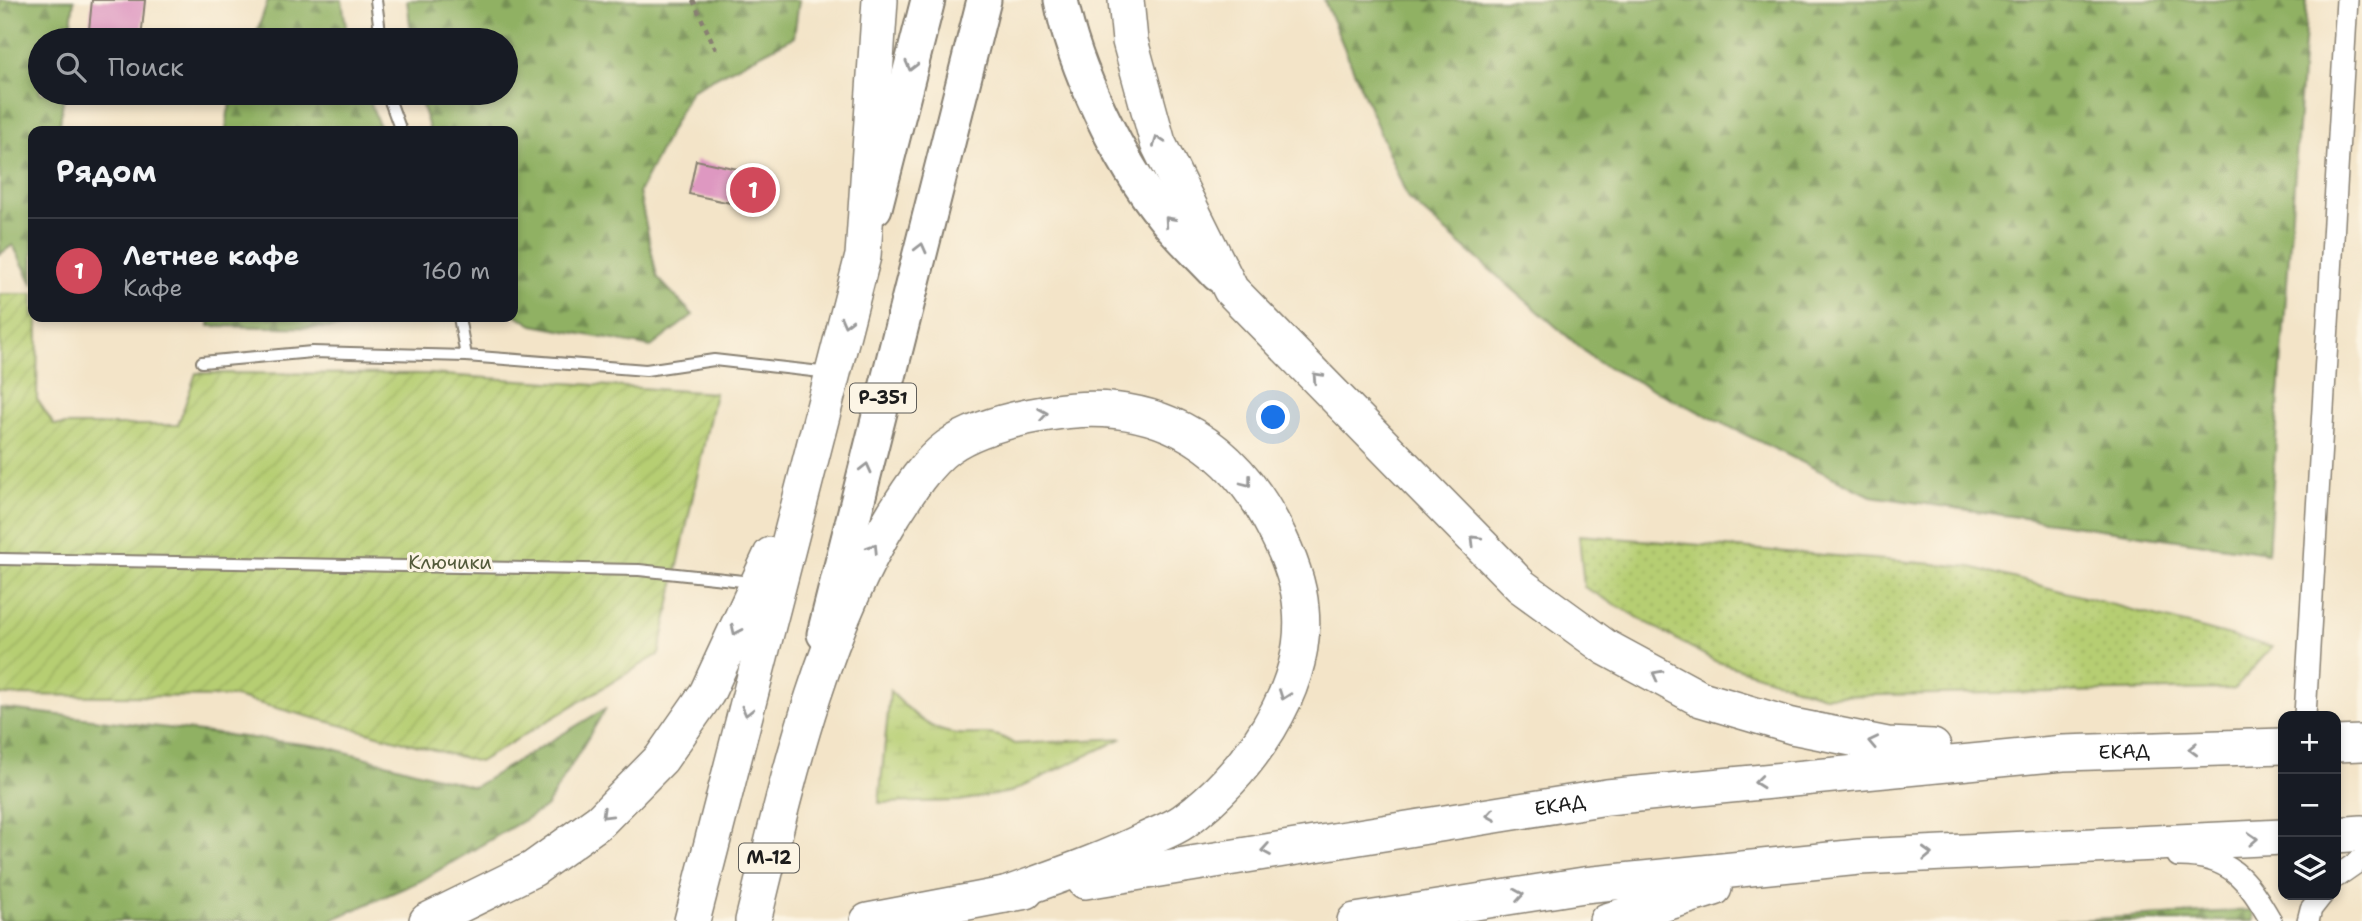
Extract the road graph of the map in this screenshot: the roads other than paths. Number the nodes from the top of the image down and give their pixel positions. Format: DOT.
graph roads {
  1 [pos="376,0"];
  2 [pos="880,0"];
  3 [pos="928,0"];
  4 [pos="984,0"];
  5 [pos="1061,0"];
  6 [pos="1126,0"];
  7 [pos="2347,0"];
  8 [pos="380,28"];
  9 [pos="391,105"];
  10 [pos="399,126"];
  11 [pos="863,256"];
  12 [pos="1231,290"];
  13 [pos="459,322"];
  14 [pos="466,355"];
  15 [pos="202,362"];
  16 [pos="833,373"];
  17 [pos="0,559"];
  18 [pos="768,586"];
  19 [pos="2305,711"];
  20 [pos="2362,743"];
  21 [pos="2341,744"];
  22 [pos="2272,746"];
  23 [pos="2063,753"];
  24 [pos="784,796"];
  25 [pos="2362,834"];
  26 [pos="2341,835"];
  27 [pos="2278,838"];
  28 [pos="2002,852"];
  29 [pos="1859,856"];
  30 [pos="2362,859"];
  31 [pos="2341,874"];
  32 [pos="1005,895"];
  33 [pos="2318,900"];
  34 [pos="427,921"];
  35 [pos="692,921"];
  36 [pos="753,921"];
  37 [pos="867,921"];
  38 [pos="1355,921"];
  39 [pos="1607,921"];
  40 [pos="2271,921"];
  41 [pos="2308,921"];
  1 -- 8 [label="lane"];
  2 -- 11 [label="highway"];
  3 -- 11 [label="main road, Р-351, one-way"];
  24 -- 4 [label="main road, Р-351, one-way"];
  12 -- 5 [label="main road, one-way"];
  12 -- 6 [label="highway, one-way"];
  7 -- 19 [label="street"];
  9 -- 10 [label="lane"];
  11 -- 16 [label="highway, Р-351, one-way"];
  23 -- 12 [label="highway, one-way"];
  13 -- 14 [label="lane"];
  14 -- 15 [label="lane"];
  14 -- 16 [label="lane"];
  16 -- 18 [label="highway, Р-351"];
  17 -- 18 [label="lane"];
  18 -- 34 [label="highway, one-way"];
  18 -- 35 [label="highway, one-way"];
  20 -- 21 [label="highway"];
  22 -- 23 [label="highway, ЕКАД, one-way"];
  23 -- 32 [label="highway, ЕКАД, one-way"];
  24 -- 32 [label="highway, one-way"];
  24 -- 36 [label="highway, М-12"];
  25 -- 26 [label="highway"];
  28 -- 27 [label="highway, one-way"];
  29 -- 28 [label="highway, one-way"];
  28 -- 40 [label="street"];
  38 -- 29 [label="highway, one-way"];
  29 -- 39 [label="highway"];
  30 -- 31 [label="street"];
  32 -- 37 [label="highway, ЕКАД"];
  33 -- 41 [label="street"];
}
